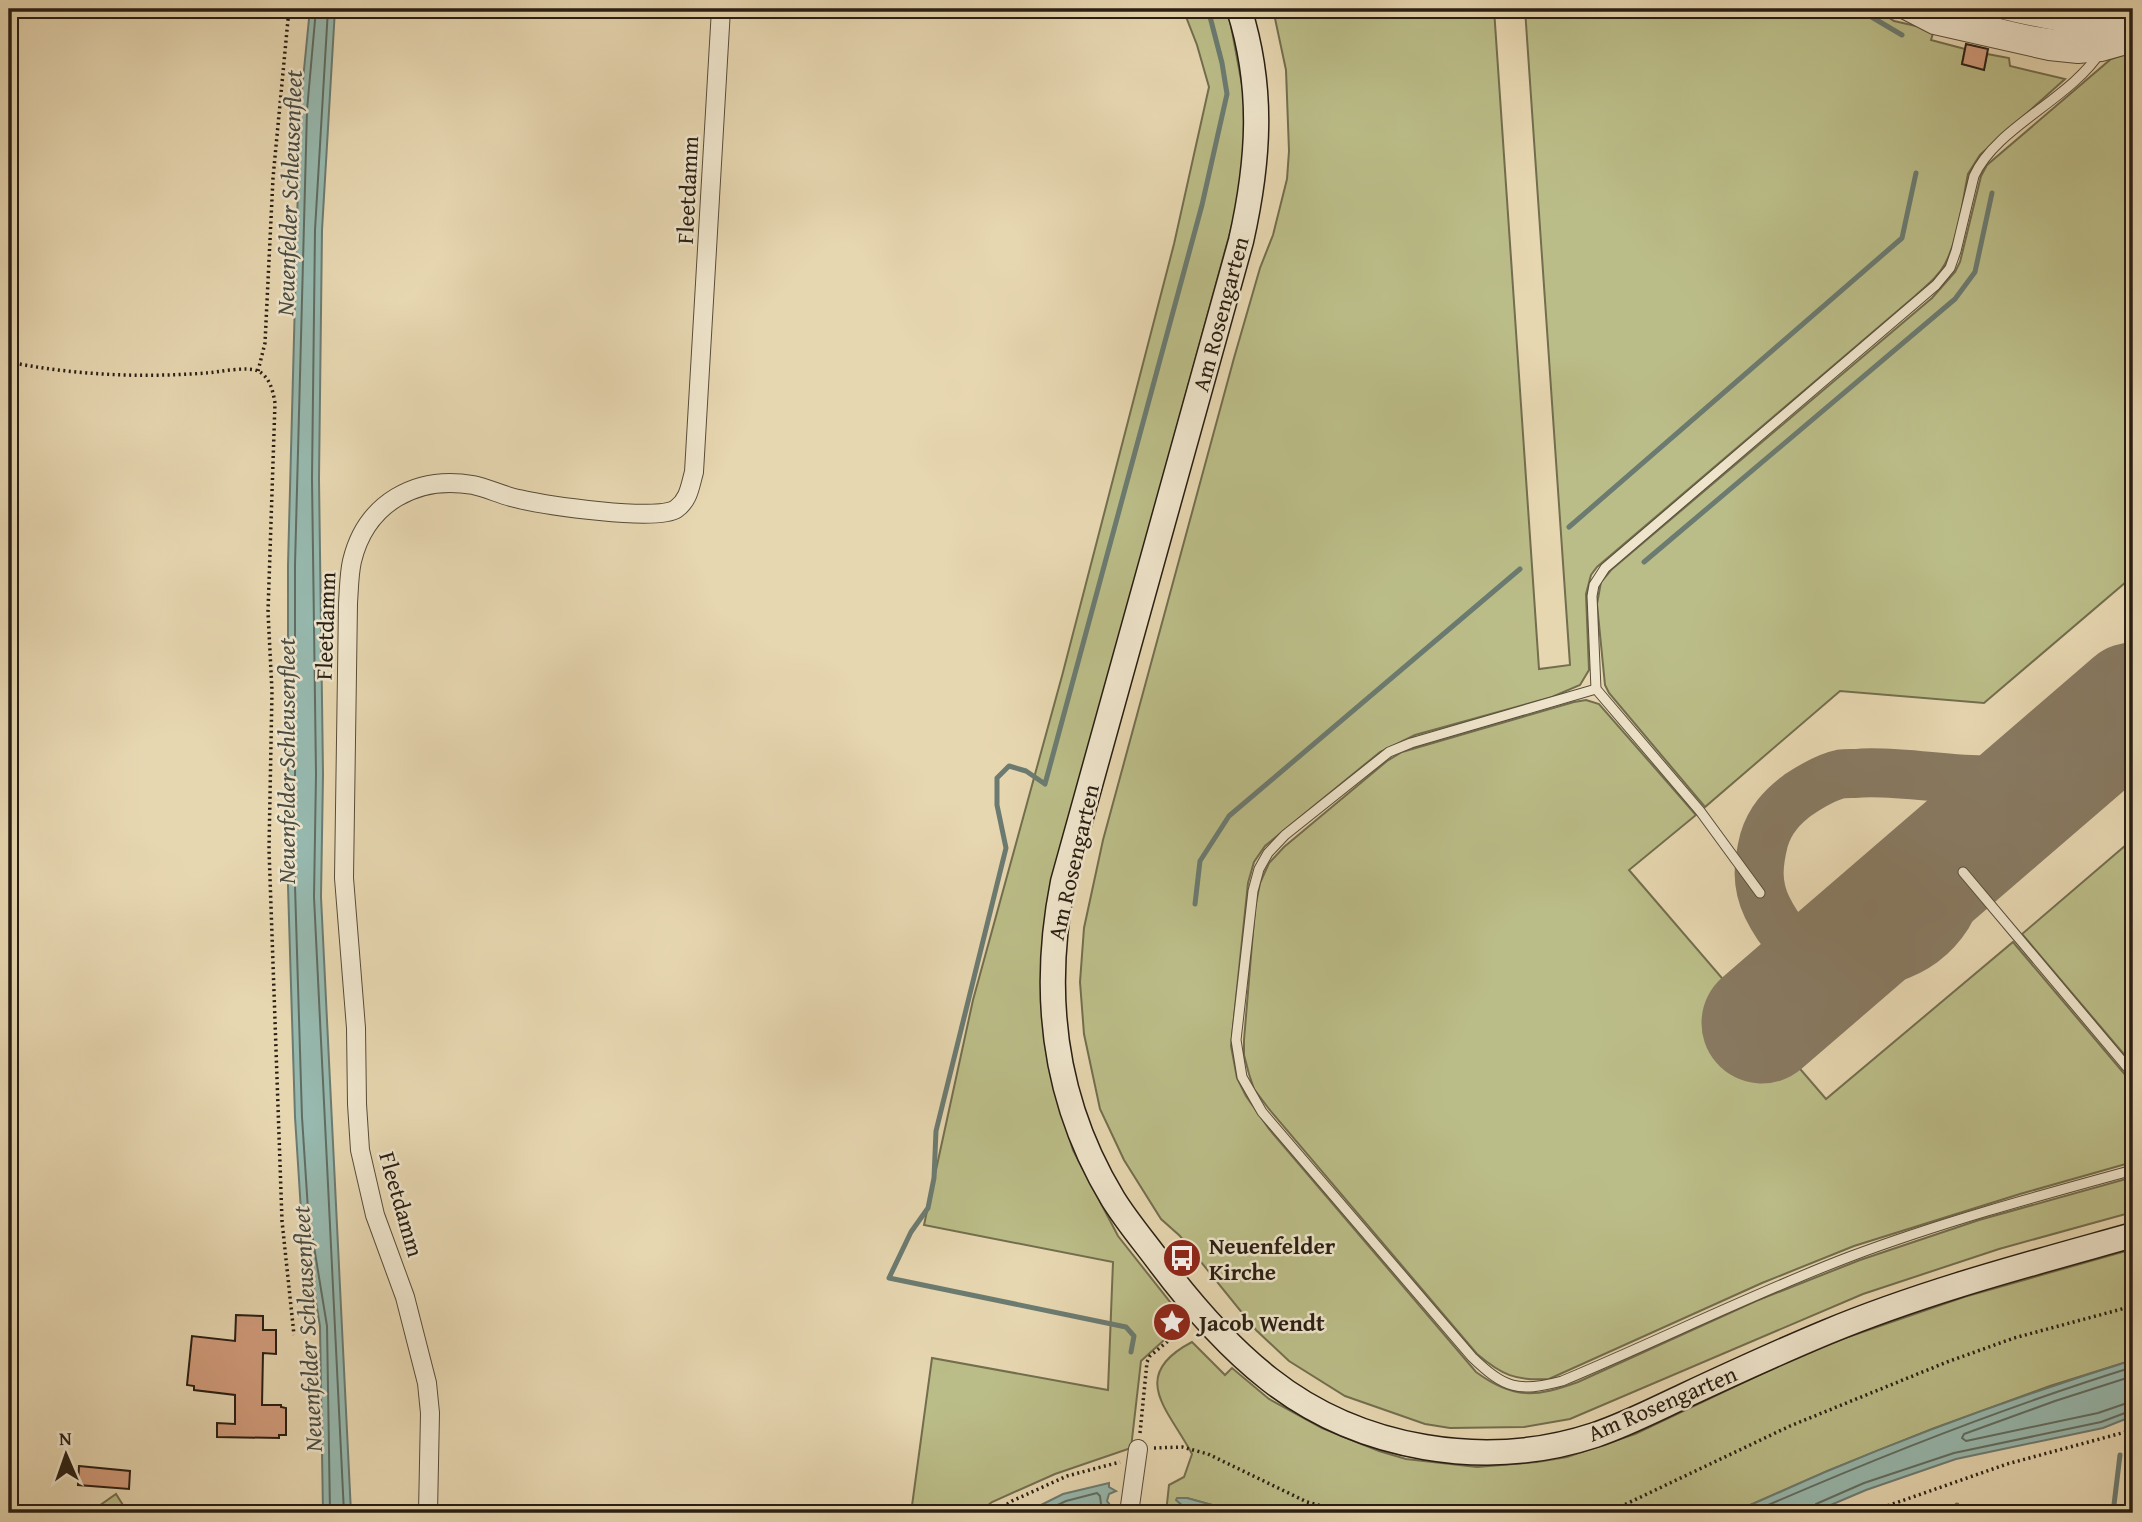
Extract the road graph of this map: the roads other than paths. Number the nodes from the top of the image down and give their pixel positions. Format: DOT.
graph roads {
  1 [pos="721,9"];
  2 [pos="1239,9"];
  3 [pos="1251,9"];
  4 [pos="1903,9"];
  5 [pos="1930,9"];
  6 [pos="1999,9"];
  7 [pos="2055,9"];
  8 [pos="2119,28"];
  9 [pos="2133,36"];
  10 [pos="1248,40"];
  11 [pos="2133,43"];
  12 [pos="1596,689"];
  13 [pos="1963,872"];
  14 [pos="1760,893"];
  15 [pos="2133,1074"];
  16 [pos="2133,1170"];
  17 [pos="2133,1235"];
  18 [pos="1138,1455"];
  19 [pos="428,1513"];
  20 [pos="1129,1513"];
  1 -- 19 [label="street, Fleetdamm"];
  2 -- 10 [label="main road, Am Rosengarten"];
  3 -- 10 [label="street"];
  4 -- 8 [label="street"];
  5 -- 8 [label="street"];
  6 -- 8 [label="street"];
  7 -- 8 [label="street"];
  8 -- 9 [label="street"];
  8 -- 11 [label="street"];
  8 -- 12 [label="lane"];
  10 -- 17 [label="main road, Am Rosengarten"];
  12 -- 14 [label="lane"];
  12 -- 16 [label="lane"];
  13 -- 15 [label="lane"];
  18 -- 20 [label="street"];
}
